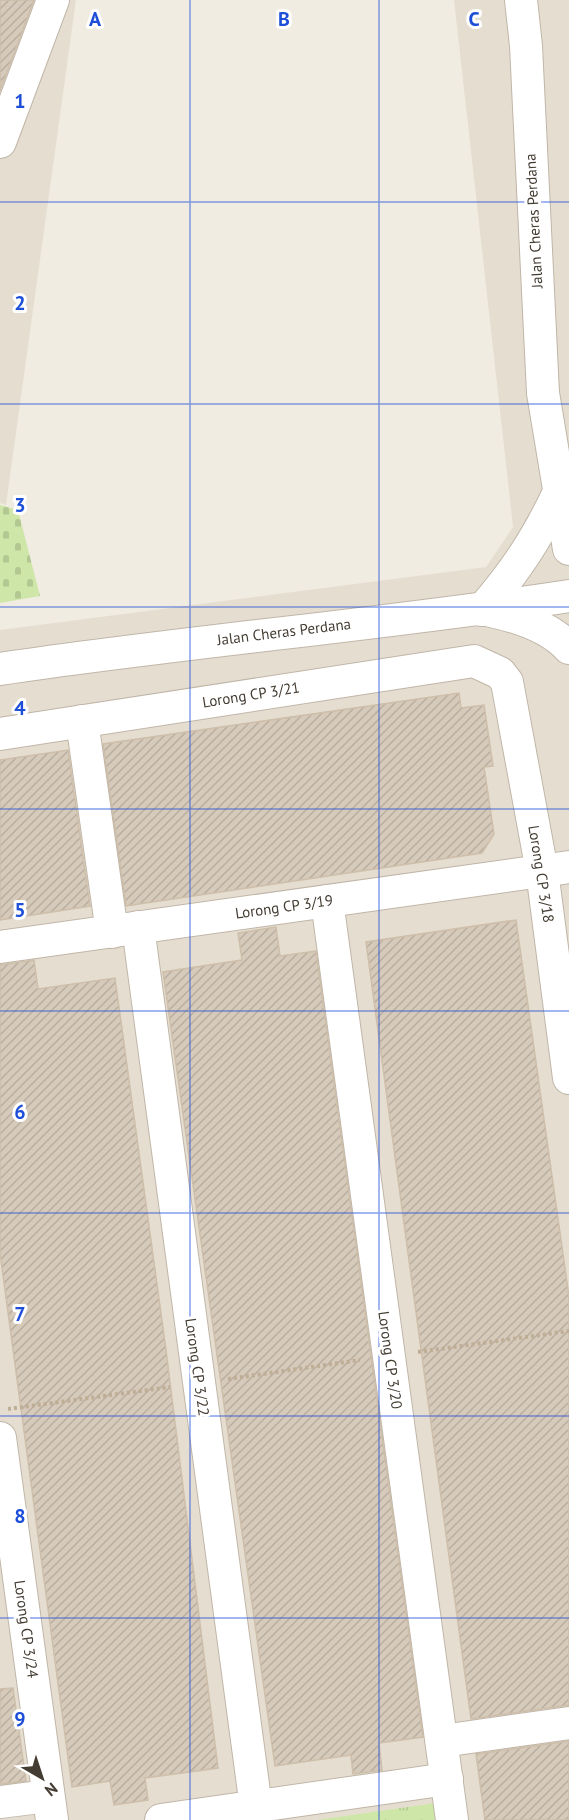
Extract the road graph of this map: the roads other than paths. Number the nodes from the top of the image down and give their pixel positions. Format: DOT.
graph roads {
  1 [pos="53,0"];
  2 [pos="521,0"];
  3 [pos="0,142"];
  4 [pos="565,496"];
  5 [pos="569,549"];
  6 [pos="569,596"];
  7 [pos="482,610"];
  8 [pos="569,648"];
  9 [pos="0,669"];
  10 [pos="500,673"];
  11 [pos="82,721"];
  12 [pos="0,734"];
  13 [pos="555,869"];
  14 [pos="327,901"];
  15 [pos="125,930"];
  16 [pos="0,947"];
  17 [pos="569,1078"];
  18 [pos="0,1438"];
  19 [pos="569,1723"];
  20 [pos="442,1741"];
  21 [pos="447,1779"];
  22 [pos="0,1802"];
  23 [pos="256,1807"];
  24 [pos="50,1808"];
  25 [pos="161,1820"];
  26 [pos="452,1820"];
  1 -- 3 [label="street"];
  2 -- 4 [label="street, Jalan Cheras Perdana"];
  4 -- 5 [label="street, Jalan Cheras Perdana"];
  4 -- 7 [label="street"];
  6 -- 7 [label="street, Jalan Cheras Perdana"];
  7 -- 8 [label="street"];
  7 -- 9 [label="street, Jalan Cheras Perdana"];
  10 -- 11 [label="street, Lorong CP 3/21"];
  10 -- 13 [label="street, Lorong CP 3/18"];
  11 -- 12 [label="street, Lorong CP 3/21"];
  11 -- 15 [label="street, Lorong CP 3/22"];
  13 -- 14 [label="street, Lorong CP 3/19"];
  13 -- 17 [label="street, Lorong CP 3/18"];
  14 -- 15 [label="street, Lorong CP 3/19"];
  14 -- 20 [label="street, Lorong CP 3/20"];
  15 -- 16 [label="street, Lorong CP 3/19"];
  15 -- 23 [label="street, Lorong CP 3/22"];
  18 -- 24 [label="street, Lorong CP 3/24"];
  19 -- 20 [label="street"];
  20 -- 21 [label="street, Lorong CP 3/20"];
  21 -- 23 [label="street"];
  21 -- 26 [label="street, Lorong CP 3/20"];
  22 -- 24 [label="street"];
  23 -- 25 [label="street"];
}
